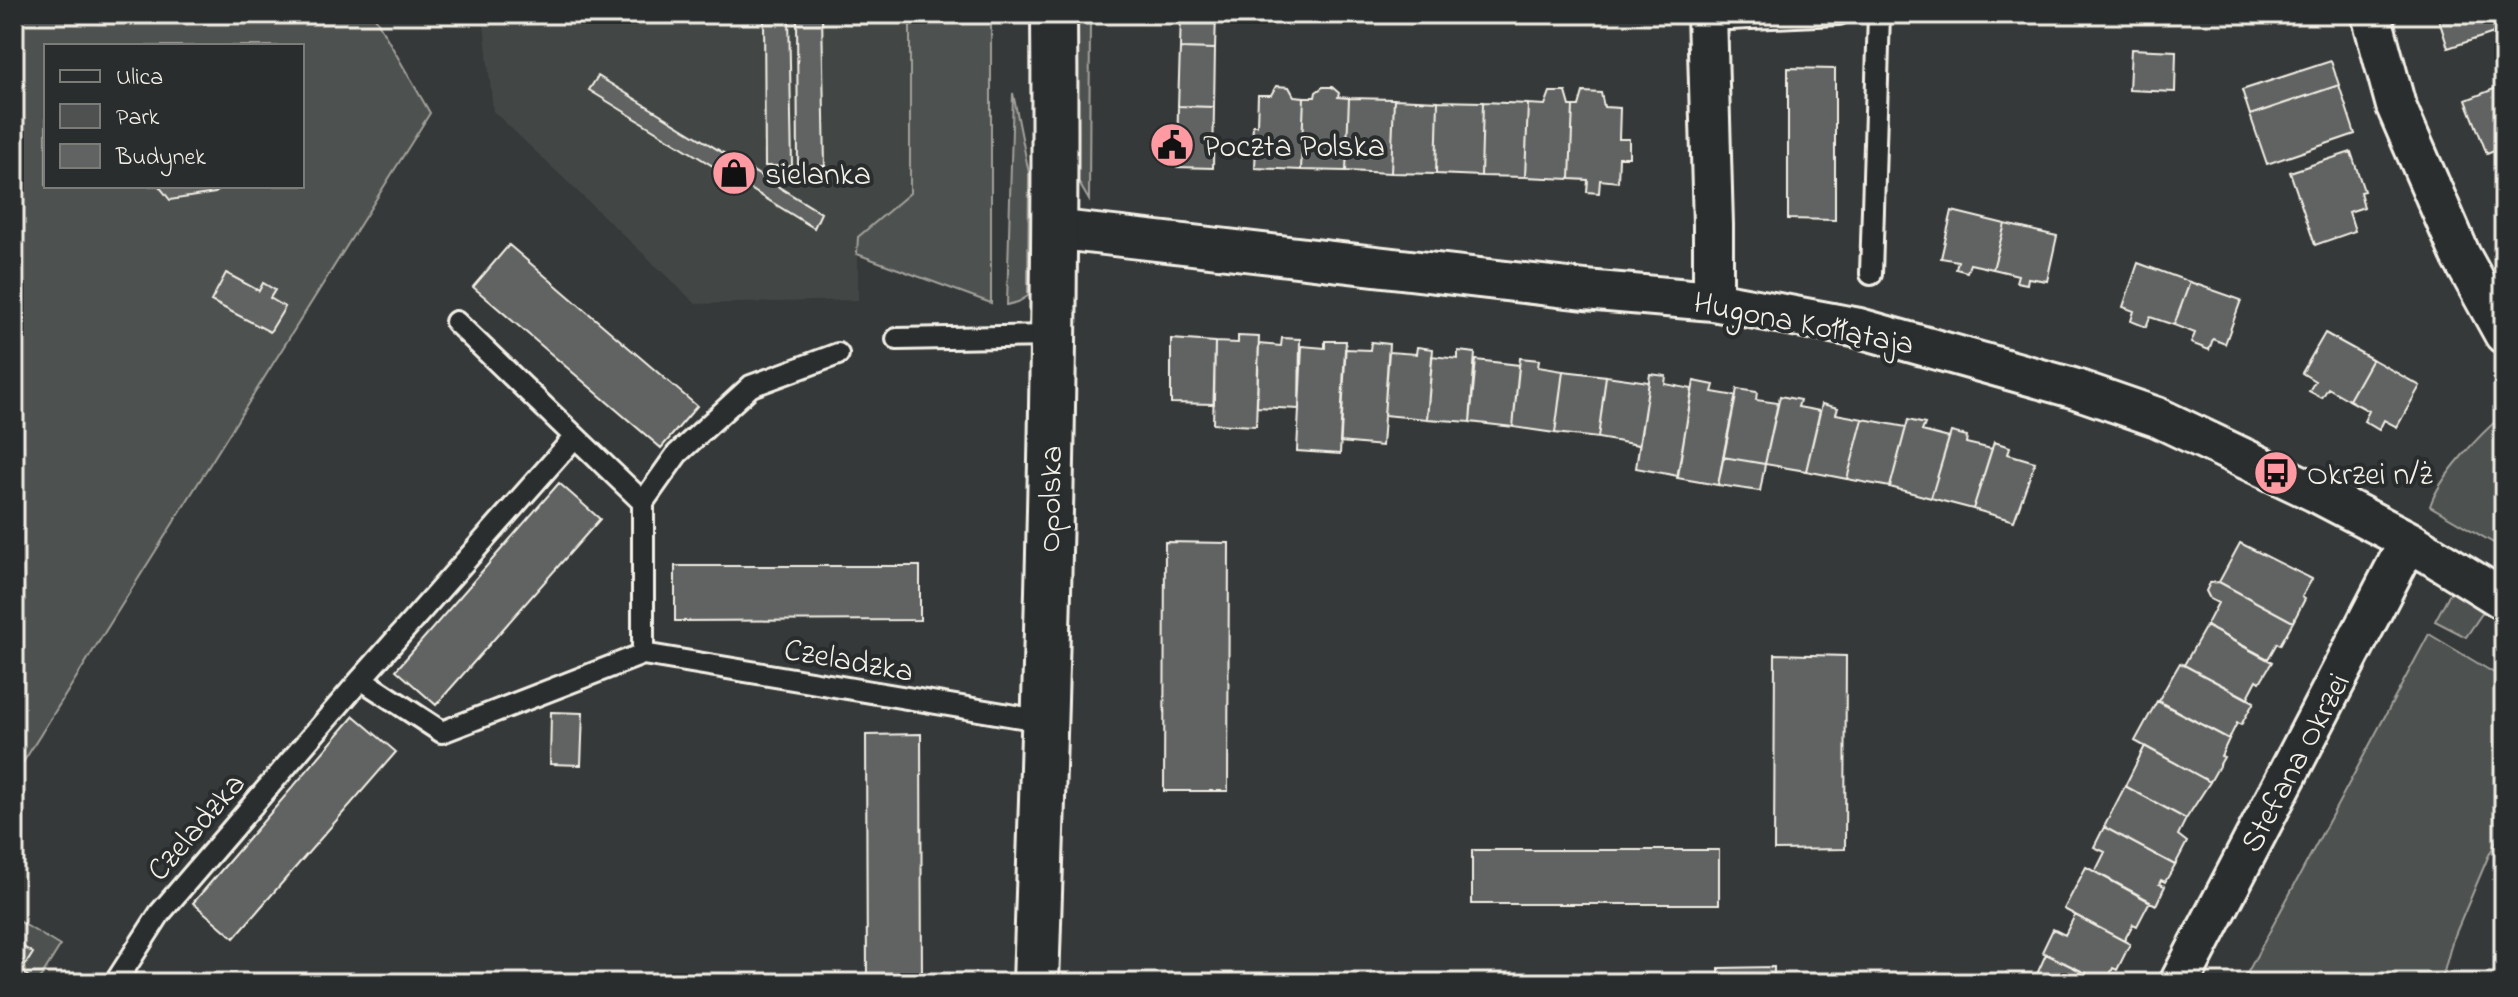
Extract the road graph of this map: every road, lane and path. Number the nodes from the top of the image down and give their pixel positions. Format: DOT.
graph roads {
  1 [pos="1054,14"];
  2 [pos="1839,14"];
  3 [pos="1879,14"];
  4 [pos="2371,14"];
  5 [pos="1707,17"];
  6 [pos="1052,229"];
  7 [pos="1871,274"];
  8 [pos="1713,301"];
  9 [pos="456,322"];
  10 [pos="2504,334"];
  11 [pos="1052,336"];
  12 [pos="897,339"];
  13 [pos="838,354"];
  14 [pos="574,438"];
  15 [pos="643,502"];
  16 [pos="2409,541"];
  17 [pos="2504,600"];
  18 [pos="643,654"];
  19 [pos="361,679"];
  20 [pos="1045,721"];
  21 [pos="115,983"];
  22 [pos="1036,983"];
  23 [pos="2179,983"];
  1 -- 6 [label="street, Opolska"];
  2 -- 5 [label="lane"];
  3 -- 7 [label="lane"];
  4 -- 10 [label="street"];
  5 -- 8 [label="street"];
  6 -- 8 [label="street, Hugona Kołłątaja"];
  6 -- 11 [label="street, Opolska"];
  8 -- 16 [label="street, Hugona Kołłątaja"];
  9 -- 14 [label="lane"];
  11 -- 12 [label="lane"];
  11 -- 20 [label="street, Opolska"];
  13 -- 15 [label="lane"];
  14 -- 15 [label="lane"];
  14 -- 19 [label="lane, Czeladzka"];
  15 -- 18 [label="lane"];
  16 -- 17 [label="street, Hugona Kołłątaja"];
  16 -- 23 [label="street, Stefana Okrzei"];
  18 -- 19 [label="lane"];
  18 -- 20 [label="lane, Czeladzka"];
  19 -- 21 [label="lane, Czeladzka"];
  20 -- 22 [label="street, Opolska"];
}
